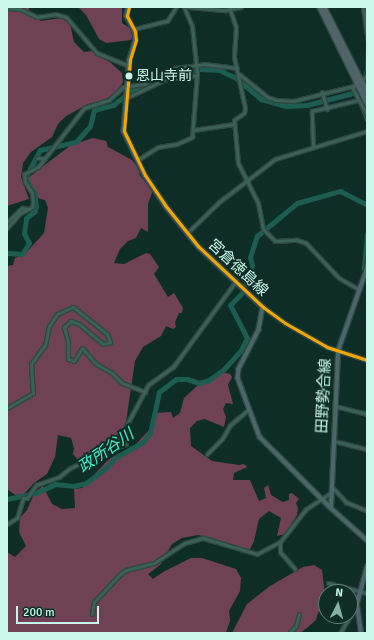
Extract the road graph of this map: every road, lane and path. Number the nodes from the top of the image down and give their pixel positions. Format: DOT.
graph roads {
  1 [pos="129,7"];
  2 [pos="176,7"];
  3 [pos="184,7"];
  4 [pos="188,7"];
  5 [pos="241,7"];
  6 [pos="320,7"];
  7 [pos="324,7"];
  8 [pos="363,7"];
  9 [pos="7,8"];
  10 [pos="229,9"];
  11 [pos="134,29"];
  12 [pos="367,33"];
  13 [pos="367,37"];
  14 [pos="130,66"];
  15 [pos="196,66"];
  16 [pos="237,68"];
  17 [pos="197,74"];
  18 [pos="240,75"];
  19 [pos="367,75"];
  20 [pos="358,85"];
  21 [pos="128,88"];
  22 [pos="367,92"];
  23 [pos="323,93"];
  24 [pos="126,97"];
  25 [pos="358,100"];
  26 [pos="366,101"];
  27 [pos="326,108"];
  28 [pos="367,115"];
  29 [pos="234,124"];
  30 [pos="193,130"];
  31 [pos="367,131"];
  32 [pos="313,147"];
  33 [pos="37,158"];
  34 [pos="45,158"];
  35 [pos="139,159"];
  36 [pos="246,181"];
  37 [pos="29,209"];
  38 [pos="7,222"];
  39 [pos="7,228"];
  40 [pos="188,232"];
  41 [pos="367,258"];
  42 [pos="367,267"];
  43 [pos="236,281"];
  44 [pos="358,289"];
  45 [pos="263,307"];
  46 [pos="338,351"];
  47 [pos="367,360"];
  48 [pos="145,392"];
  49 [pos="335,406"];
  50 [pos="7,408"];
  51 [pos="249,409"];
  52 [pos="367,414"];
  53 [pos="334,441"];
  54 [pos="367,449"];
  55 [pos="207,454"];
  56 [pos="332,490"];
  57 [pos="321,498"];
  58 [pos="331,508"];
  59 [pos="367,511"];
  60 [pos="7,524"];
  61 [pos="367,540"];
  62 [pos="280,542"];
  63 [pos="367,566"];
  64 [pos="295,569"];
  65 [pos="328,583"];
  66 [pos="360,590"];
  67 [pos="367,593"];
  68 [pos="358,599"];
  69 [pos="358,611"];
  70 [pos="92,614"];
  71 [pos="299,614"];
  72 [pos="345,624"];
  73 [pos="290,633"];
  74 [pos="340,633"];
  75 [pos="361,633"];
  1 -- 11 [label="main road, 宮倉徳島線"];
  2 -- 11 [label="street"];
  3 -- 15 [label="street"];
  4 -- 10 [label="street"];
  5 -- 10 [label="street"];
  6 -- 20 [label="highway"];
  7 -- 20 [label="highway"];
  8 -- 12 [label="street"];
  9 -- 14 [label="street"];
  10 -- 16 [label="street"];
  11 -- 14 [label="main road, 宮倉徳島線"];
  12 -- 13 [label="street"];
  14 -- 21 [label="main road, 宮倉徳島線"];
  15 -- 16 [label="street"];
  15 -- 17 [label="street"];
  15 -- 21 [label="street"];
  16 -- 18 [label="street"];
  17 -- 24 [label="street"];
  17 -- 30 [label="street"];
  18 -- 23 [label="street"];
  18 -- 29 [label="street"];
  19 -- 20 [label="street"];
  20 -- 22 [label="highway"];
  20 -- 23 [label="street"];
  20 -- 25 [label="street"];
  20 -- 26 [label="highway"];
  21 -- 24 [label="main road, 宮倉徳島線"];
  21 -- 34 [label="street"];
  23 -- 27 [label="street"];
  24 -- 35 [label="main road, 宮倉徳島線"];
  25 -- 27 [label="street"];
  25 -- 28 [label="street"];
  27 -- 32 [label="street"];
  29 -- 30 [label="street"];
  29 -- 36 [label="street"];
  30 -- 35 [label="street"];
  31 -- 32 [label="street"];
  32 -- 36 [label="street"];
  33 -- 34 [label="street"];
  34 -- 37 [label="street"];
  35 -- 40 [label="main road, 宮倉徳島線"];
  36 -- 40 [label="street"];
  36 -- 44 [label="street"];
  37 -- 38 [label="street"];
  37 -- 39 [label="street"];
  40 -- 43 [label="main road, 宮倉徳島線"];
  41 -- 42 [label="street"];
  42 -- 44 [label="main road, 田野勢合線"];
  43 -- 45 [label="main road, 宮倉徳島線"];
  43 -- 48 [label="street"];
  44 -- 46 [label="main road, 田野勢合線"];
  45 -- 46 [label="street"];
  45 -- 51 [label="main road, 宮倉徳島線"];
  46 -- 47 [label="street"];
  46 -- 49 [label="main road, 田野勢合線"];
  48 -- 50 [label="street"];
  48 -- 60 [label="street"];
  49 -- 52 [label="street"];
  49 -- 53 [label="main road, 田野勢合線"];
  51 -- 55 [label="street"];
  51 -- 57 [label="main road, 宮倉徳島線"];
  53 -- 54 [label="street"];
  53 -- 56 [label="main road, 田野勢合線"];
  56 -- 57 [label="street"];
  56 -- 58 [label="main road, 田野勢合線"];
  56 -- 59 [label="street"];
  57 -- 58 [label="main road, 宮倉徳島線"];
  57 -- 62 [label="street"];
  58 -- 61 [label="main road, 宮倉徳島線"];
  62 -- 64 [label="street"];
  62 -- 70 [label="street"];
  63 -- 66 [label="main road"];
  65 -- 66 [label="street"];
  66 -- 67 [label="street"];
  66 -- 68 [label="main road"];
  69 -- 75 [label="main road"];
  71 -- 73 [label="street"];
  72 -- 74 [label="street"];
}
